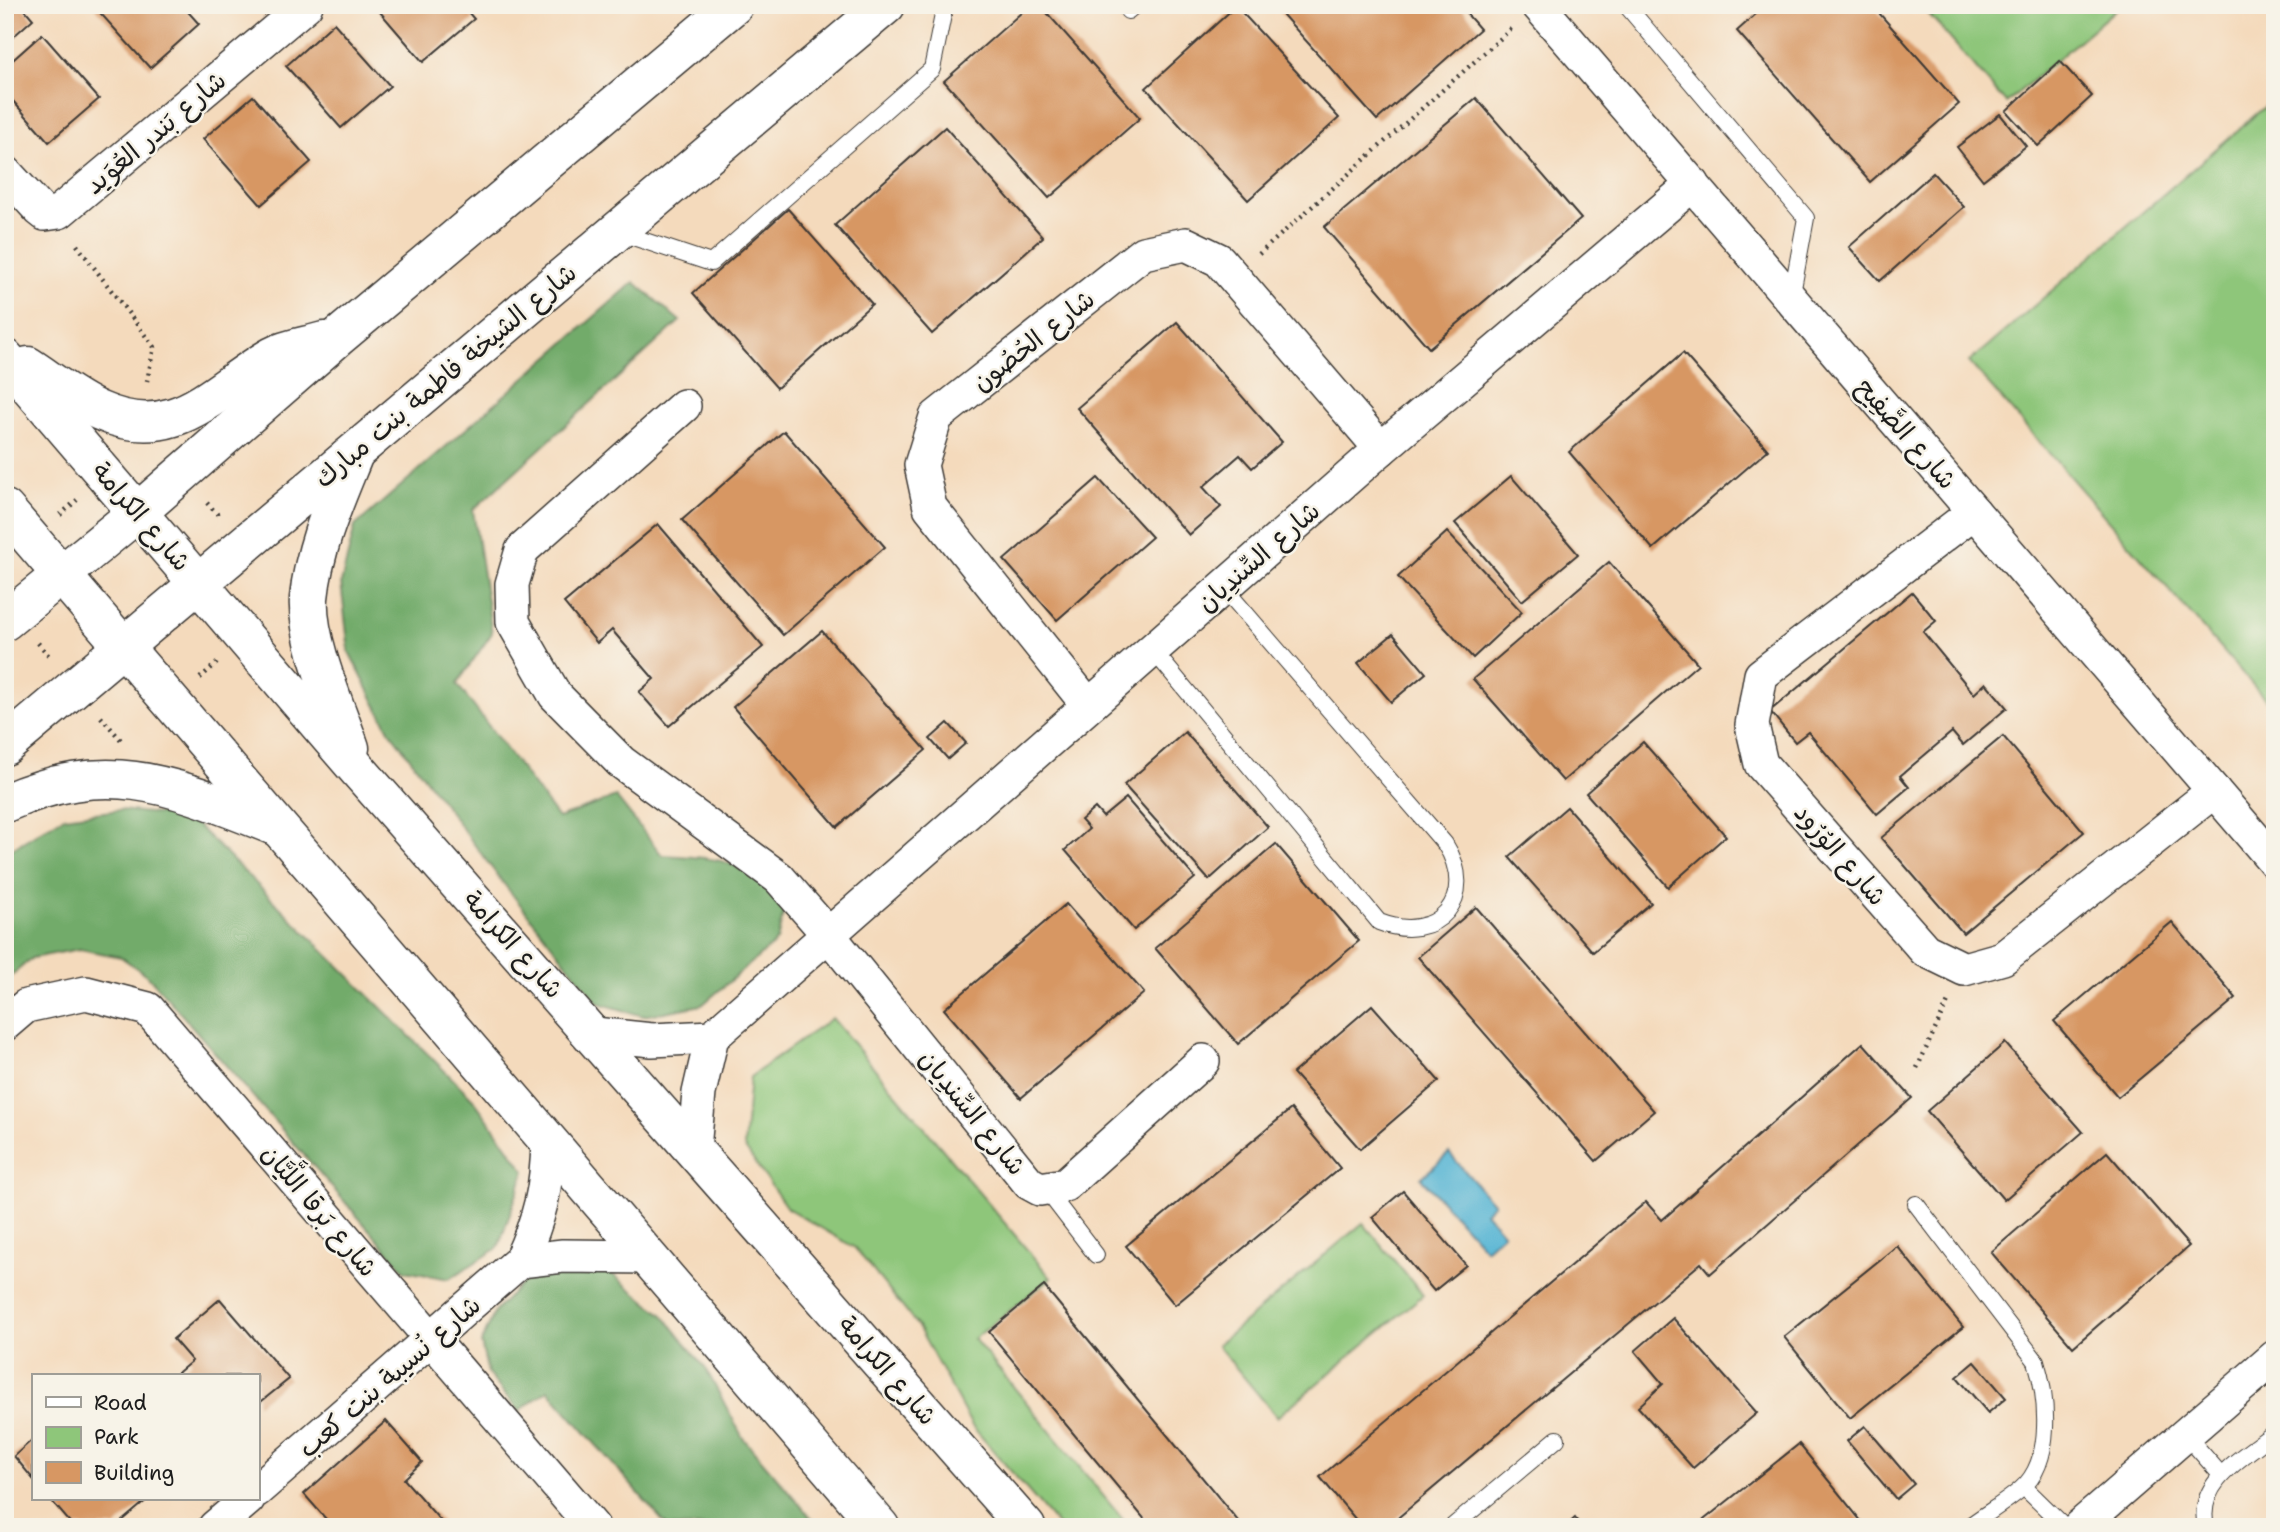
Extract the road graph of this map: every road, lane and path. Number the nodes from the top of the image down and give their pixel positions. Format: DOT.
graph roads {
  1 [pos="306,5"];
  2 [pos="734,5"];
  3 [pos="886,5"];
  4 [pos="945,5"];
  5 [pos="1626,5"];
  6 [pos="1528,14"];
  7 [pos="5,173"];
  8 [pos="1693,184"];
  9 [pos="616,232"];
  10 [pos="1234,277"];
  11 [pos="1791,299"];
  12 [pos="337,338"];
  13 [pos="5,352"];
  14 [pos="5,358"];
  15 [pos="684,406"];
  16 [pos="1381,449"];
  17 [pos="356,450"];
  18 [pos="5,509"];
  19 [pos="138,512"];
  20 [pos="1974,512"];
  21 [pos="60,575"];
  22 [pos="199,583"];
  23 [pos="1223,587"];
  24 [pos="5,621"];
  25 [pos="122,647"];
  26 [pos="1152,649"];
  27 [pos="1088,705"];
  28 [pos="5,746"];
  29 [pos="358,770"];
  30 [pos="2214,791"];
  31 [pos="5,803"];
  32 [pos="281,829"];
  33 [pos="2275,862"];
  34 [pos="827,933"];
  35 [pos="1964,969"];
  36 [pos="5,1024"];
  37 [pos="594,1034"];
  38 [pos="712,1037"];
  39 [pos="1203,1061"];
  40 [pos="1917,1068"];
  41 [pos="548,1141"];
  42 [pos="694,1149"];
  43 [pos="1047,1191"];
  44 [pos="1916,1204"];
  45 [pos="1096,1255"];
  46 [pos="650,1257"];
  47 [pos="520,1261"];
  48 [pos="431,1340"];
  49 [pos="2275,1357"];
  50 [pos="2275,1432"];
  51 [pos="2185,1434"];
  52 [pos="1557,1440"];
  53 [pos="2221,1475"];
  54 [pos="2024,1487"];
  55 [pos="259,1488"];
  56 [pos="247,1500"];
  57 [pos="215,1527"];
  58 [pos="593,1527"];
  59 [pos="880,1527"];
  60 [pos="1026,1527"];
  61 [pos="1452,1527"];
  62 [pos="1968,1527"];
  63 [pos="2065,1527"];
  64 [pos="2079,1527"];
  65 [pos="2206,1527"];
  1 -- 7 [label="street, شارع بَندر العُوَيد"];
  2 -- 12 [label="main road"];
  3 -- 9 [label="main road, شارع الشيخة فاطمة بنت مبارك"];
  4 -- 9 [label="lane"];
  5 -- 11 [label="lane"];
  6 -- 8 [label="street, شارع الصَّفِيح"];
  6 -- 10 [label="path"];
  8 -- 11 [label="street, شارع الصَّفِيح"];
  8 -- 16 [label="street, شارع السِّندِيان"];
  9 -- 17 [label="main road, شارع الشيخة فاطمة بنت مبارك"];
  10 -- 16 [label="street, شارع الحُصُون"];
  10 -- 27 [label="street, شارع الحُصُون"];
  11 -- 20 [label="street, شارع الصَّفِيح"];
  12 -- 13 [label="main road"];
  12 -- 19 [label="main road"];
  14 -- 19 [label="main road, شارع الكرامة"];
  15 -- 34 [label="street"];
  16 -- 23 [label="street, شارع السِّندِيان"];
  17 -- 22 [label="main road, شارع الشيخة فاطمة بنت مبارك"];
  17 -- 29 [label="main road"];
  18 -- 21 [label="main road"];
  19 -- 21 [label="main road"];
  19 -- 22 [label="main road, شارع الكرامة"];
  20 -- 30 [label="street, شارع الصَّفِيح"];
  20 -- 35 [label="street, شارع الوُرُود"];
  21 -- 24 [label="main road"];
  21 -- 25 [label="main road"];
  22 -- 25 [label="main road, شارع الشيخة فاطمة بنت مبارك"];
  22 -- 29 [label="main road, شارع الكرامة"];
  23 -- 26 [label="street, شارع السِّندِيان"];
  23 -- 26 [label="lane"];
  25 -- 28 [label="main road, شارع الشيخة فاطمة بنت مبارك"];
  25 -- 32 [label="main road"];
  26 -- 27 [label="street, شارع السِّندِيان"];
  27 -- 34 [label="street, شارع السِّندِيان"];
  29 -- 37 [label="main road, شارع الكرامة"];
  30 -- 33 [label="street, شارع الصَّفِيح"];
  30 -- 35 [label="street"];
  31 -- 32 [label="main road"];
  32 -- 41 [label="main road"];
  34 -- 38 [label="street, شارع السِّندِيان"];
  34 -- 43 [label="street, شارع السِّندِيان"];
  35 -- 40 [label="path"];
  36 -- 48 [label="street, شارع بَرقا اللَّيَّان"];
  37 -- 38 [label="street"];
  37 -- 42 [label="main road, شارع الكرامة"];
  38 -- 42 [label="street"];
  39 -- 43 [label="street, شارع السِّندِيان"];
  41 -- 46 [label="main road"];
  41 -- 47 [label="street, شارع نُسيبة بنت كعب"];
  42 -- 60 [label="main road, شارع الكرامة"];
  43 -- 45 [label="lane"];
  44 -- 54 [label="lane"];
  46 -- 47 [label="street"];
  46 -- 59 [label="main road"];
  47 -- 48 [label="street, شارع نُسيبة بنت كعب"];
  48 -- 55 [label="street, شارع نُسيبة بنت كعب"];
  48 -- 58 [label="street, شارع بَرقا اللَّيَّان"];
  49 -- 51 [label="street"];
  50 -- 53 [label="lane"];
  51 -- 53 [label="lane"];
  51 -- 64 [label="street"];
  52 -- 61 [label="lane"];
  53 -- 65 [label="lane"];
  54 -- 62 [label="lane"];
  54 -- 63 [label="lane"];
  56 -- 57 [label="street"];
}
